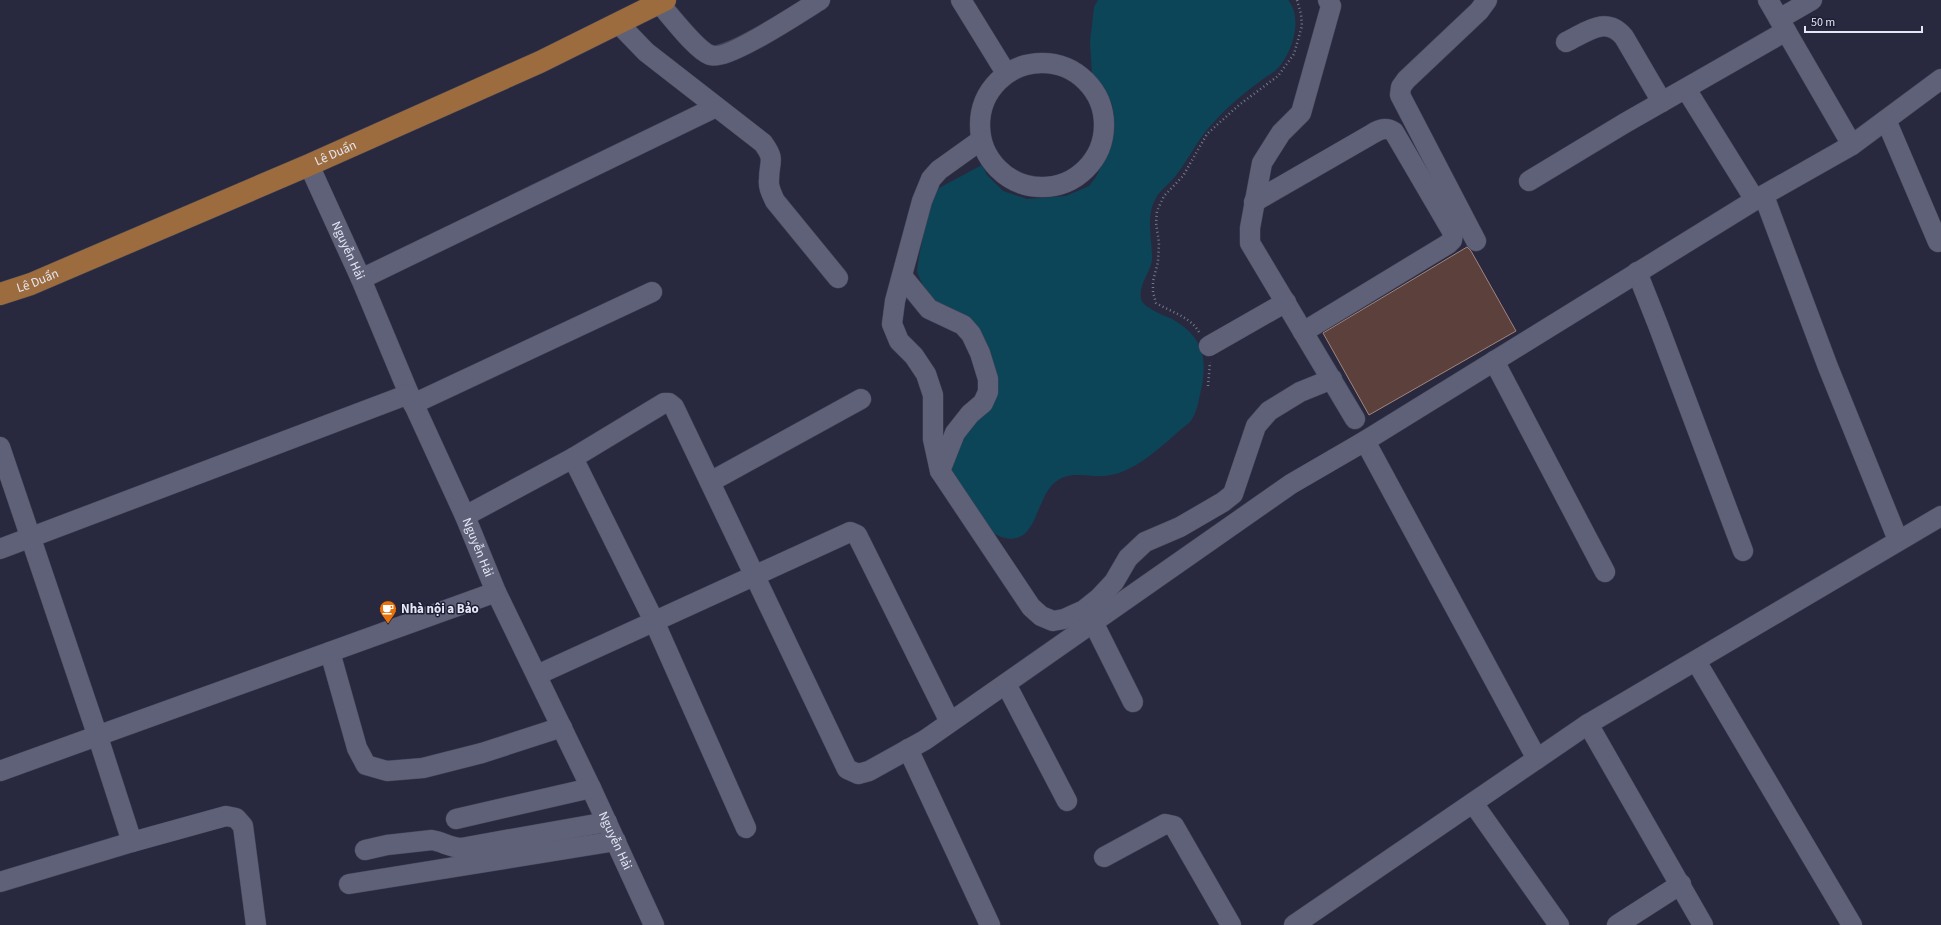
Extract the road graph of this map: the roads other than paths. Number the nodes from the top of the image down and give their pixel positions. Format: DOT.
graph roads {
  1 [pos="820,0"];
  2 [pos="961,0"];
  3 [pos="1328,0"];
  4 [pos="1487,0"];
  5 [pos="1768,0"];
  6 [pos="1812,0"];
  7 [pos="662,2"];
  8 [pos="618,24"];
  9 [pos="1783,25"];
  10 [pos="1566,42"];
  11 [pos="1006,73"];
  12 [pos="1941,80"];
  13 [pos="1686,89"];
  14 [pos="1662,102"];
  15 [pos="716,107"];
  16 [pos="1886,120"];
  17 [pos="981,140"];
  18 [pos="1852,145"];
  19 [pos="309,166"];
  20 [pos="1529,181"];
  21 [pos="1760,198"];
  22 [pos="1254,202"];
  23 [pos="1476,241"];
  24 [pos="1940,244"];
  25 [pos="1637,272"];
  26 [pos="902,276"];
  27 [pos="838,278"];
  28 [pos="361,279"];
  29 [pos="652,292"];
  30 [pos="0,294"];
  31 [pos="1286,302"];
  32 [pos="1303,332"];
  33 [pos="1209,346"];
  34 [pos="1494,361"];
  35 [pos="1332,379"];
  36 [pos="411,399"];
  37 [pos="861,399"];
  38 [pos="1355,419"];
  39 [pos="1365,441"];
  40 [pos="0,446"];
  41 [pos="573,458"];
  42 [pos="940,471"];
  43 [pos="710,482"];
  44 [pos="465,516"];
  45 [pos="1941,516"];
  46 [pos="31,536"];
  47 [pos="1898,540"];
  48 [pos="0,549"];
  49 [pos="1743,551"];
  50 [pos="1605,572"];
  51 [pos="754,575"];
  52 [pos="496,592"];
  53 [pos="654,621"];
  54 [pos="1093,622"];
  55 [pos="330,652"];
  56 [pos="1696,661"];
  57 [pos="537,675"];
  58 [pos="1006,684"];
  59 [pos="1133,702"];
  60 [pos="950,722"];
  61 [pos="1588,724"];
  62 [pos="562,727"];
  63 [pos="98,737"];
  64 [pos="908,749"];
  65 [pos="1537,759"];
  66 [pos="0,771"];
  67 [pos="591,788"];
  68 [pos="1067,801"];
  69 [pos="1473,803"];
  70 [pos="456,819"];
  71 [pos="607,822"];
  72 [pos="746,828"];
  73 [pos="616,841"];
  74 [pos="132,842"];
  75 [pos="365,850"];
  76 [pos="1104,857"];
  77 [pos="0,882"];
  78 [pos="349,884"];
  79 [pos="1681,884"];
  80 [pos="1299,924"];
  81 [pos="256,925"];
  82 [pos="654,925"];
  83 [pos="990,925"];
  84 [pos="1231,925"];
  85 [pos="1559,925"];
  86 [pos="1617,925"];
  87 [pos="1703,925"];
  88 [pos="1852,925"];
  1 -- 7 [label="street"];
  2 -- 11 [label="street"];
  3 -- 22 [label="street"];
  4 -- 23 [label="street"];
  5 -- 9 [label="street"];
  6 -- 9 [label="street"];
  7 -- 8 [label="main road, Lê Duẩn"];
  8 -- 15 [label="street"];
  8 -- 19 [label="main road, Lê Duẩn"];
  9 -- 13 [label="street"];
  9 -- 18 [label="street"];
  10 -- 14 [label="street"];
  11 -- 17 [label="street"];
  11 -- 17 [label="street"];
  12 -- 16 [label="street"];
  13 -- 14 [label="street"];
  13 -- 21 [label="street"];
  14 -- 20 [label="street"];
  15 -- 27 [label="street"];
  15 -- 28 [label="street"];
  16 -- 18 [label="street"];
  16 -- 24 [label="street"];
  17 -- 26 [label="street"];
  18 -- 21 [label="street"];
  19 -- 28 [label="street, Nguyễn Hải"];
  19 -- 30 [label="main road, Lê Duẩn"];
  21 -- 25 [label="street"];
  21 -- 47 [label="street"];
  22 -- 31 [label="street"];
  22 -- 32 [label="street"];
  25 -- 34 [label="street"];
  25 -- 49 [label="street"];
  26 -- 42 [label="street"];
  26 -- 42 [label="street"];
  28 -- 36 [label="street, Nguyễn Hải"];
  29 -- 36 [label="street"];
  31 -- 32 [label="street"];
  31 -- 33 [label="street"];
  32 -- 35 [label="street"];
  34 -- 39 [label="street"];
  34 -- 50 [label="street"];
  35 -- 38 [label="street"];
  35 -- 42 [label="street"];
  36 -- 44 [label="street, Nguyễn Hải"];
  36 -- 46 [label="street"];
  37 -- 43 [label="street"];
  39 -- 54 [label="street"];
  39 -- 65 [label="street"];
  40 -- 46 [label="street"];
  41 -- 43 [label="street"];
  41 -- 44 [label="street"];
  41 -- 53 [label="street"];
  43 -- 51 [label="street"];
  44 -- 52 [label="street, Nguyễn Hải"];
  45 -- 47 [label="street"];
  46 -- 48 [label="street"];
  46 -- 63 [label="street"];
  47 -- 56 [label="street"];
  51 -- 53 [label="street"];
  51 -- 60 [label="street"];
  51 -- 64 [label="street"];
  52 -- 55 [label="street"];
  52 -- 57 [label="street, Nguyễn Hải"];
  53 -- 57 [label="street"];
  53 -- 72 [label="street"];
  54 -- 58 [label="street"];
  54 -- 59 [label="street"];
  55 -- 62 [label="street"];
  55 -- 63 [label="street"];
  56 -- 61 [label="street"];
  56 -- 88 [label="street"];
  57 -- 62 [label="street, Nguyễn Hải"];
  58 -- 60 [label="street"];
  58 -- 68 [label="street"];
  60 -- 64 [label="street"];
  61 -- 65 [label="street"];
  61 -- 79 [label="street"];
  62 -- 67 [label="street, Nguyễn Hải"];
  63 -- 66 [label="street"];
  63 -- 74 [label="street"];
  64 -- 83 [label="street"];
  65 -- 69 [label="street"];
  67 -- 70 [label="street"];
  67 -- 71 [label="street, Nguyễn Hải"];
  69 -- 80 [label="street"];
  69 -- 85 [label="street"];
  71 -- 73 [label="street, Nguyễn Hải"];
  71 -- 75 [label="street"];
  73 -- 78 [label="street"];
  73 -- 82 [label="street, Nguyễn Hải"];
  74 -- 77 [label="street"];
  74 -- 81 [label="street"];
  76 -- 84 [label="street"];
  79 -- 86 [label="street"];
  79 -- 87 [label="street"];
}
